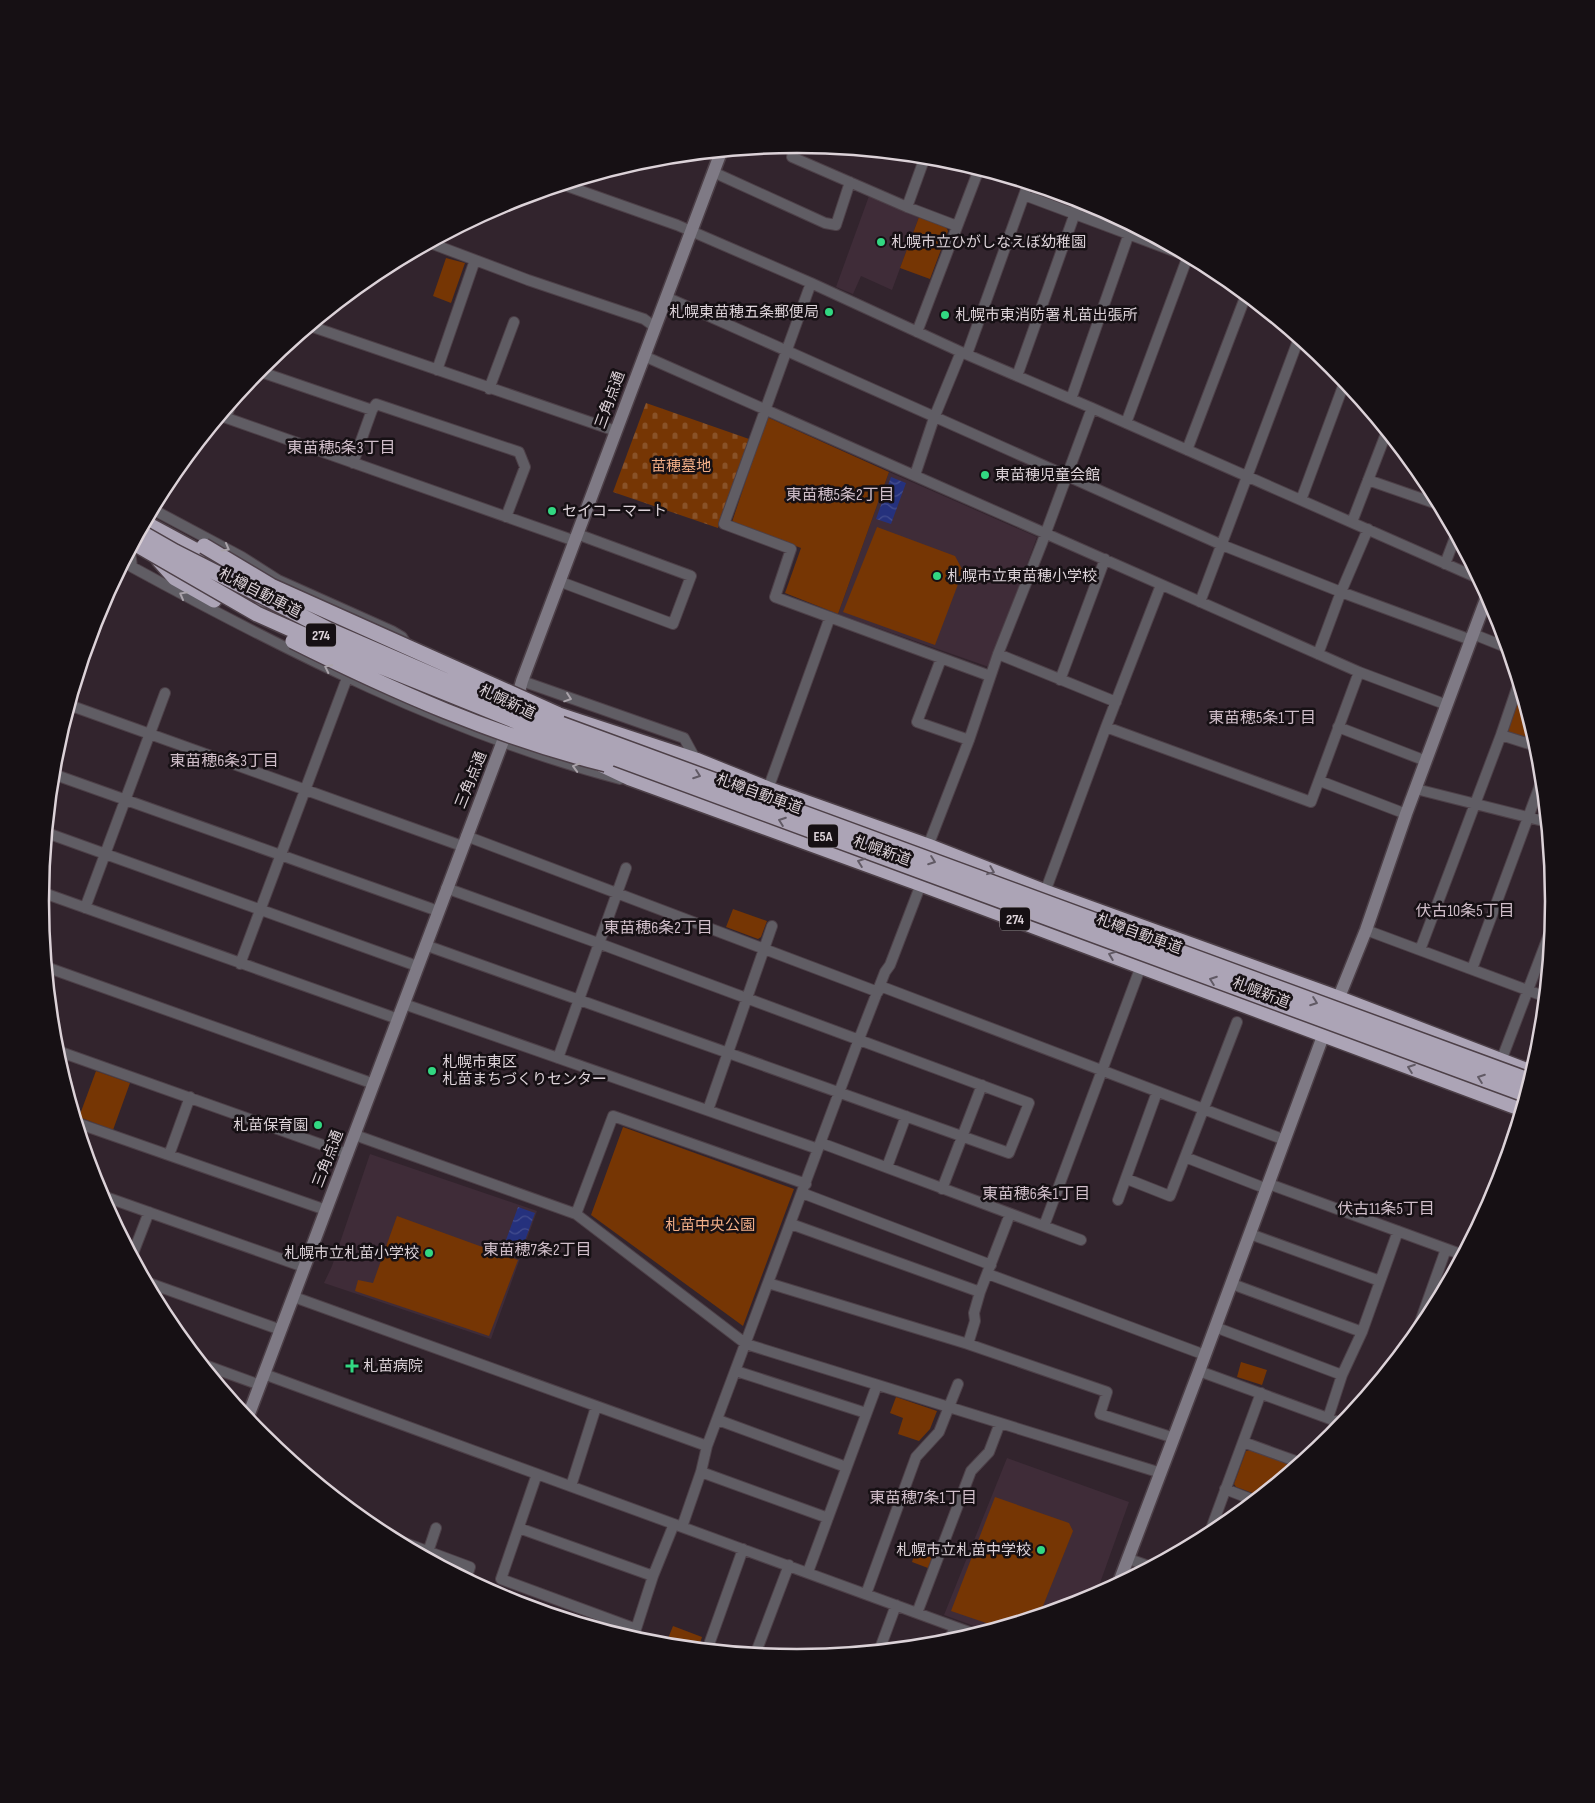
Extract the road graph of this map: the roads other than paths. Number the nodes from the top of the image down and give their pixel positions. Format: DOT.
graph roads {
  1 [pos="794,153"];
  2 [pos="719,157"];
  3 [pos="923,164"];
  4 [pos="713,172"];
  5 [pos="977,175"];
  6 [pos="850,182"];
  7 [pos="571,188"];
  8 [pos="1026,189"];
  9 [pos="1024,195"];
  10 [pos="907,207"];
  11 [pos="1077,207"];
  12 [pos="1074,214"];
  13 [pos="957,226"];
  14 [pos="1127,229"];
  15 [pos="1130,230"];
  16 [pos="691,231"];
  17 [pos="437,246"];
  18 [pos="475,260"];
  19 [pos="1188,263"];
  20 [pos="811,283"];
  21 [pos="666,297"];
  22 [pos="1244,301"];
  23 [pos="514,322"];
  24 [pos="654,327"];
  25 [pos="317,328"];
  26 [pos="917,332"];
  27 [pos="1297,344"];
  28 [pos="786,351"];
  29 [pos="964,353"];
  30 [pos="644,356"];
  31 [pos="437,370"];
  32 [pos="266,374"];
  33 [pos="1017,376"];
  34 [pos="489,389"];
  35 [pos="1343,389"];
  36 [pos="1071,400"];
  37 [pos="1092,408"];
  38 [pos="764,409"];
  39 [pos="372,410"];
  40 [pos="227,417"];
  41 [pos="934,418"];
  42 [pos="1126,423"];
  43 [pos="616,431"];
  44 [pos="1385,437"];
  45 [pos="1187,450"];
  46 [pos="353,463"];
  47 [pos="915,475"];
  48 [pos="1246,476"];
  49 [pos="1067,477"];
  50 [pos="1368,480"];
  51 [pos="1301,500"];
  52 [pos="1430,501"];
  53 [pos="158,512"];
  54 [pos="506,517"];
  55 [pos="154,519"];
  56 [pos="1352,522"];
  57 [pos="150,526"];
  58 [pos="1368,529"];
  59 [pos="1046,532"];
  60 [pos="145,535"];
  61 [pos="576,538"];
  62 [pos="1453,541"];
  63 [pos="1222,545"];
  64 [pos="139,546"];
  65 [pos="137,550"];
  66 [pos="131,560"];
  67 [pos="159,560"];
  68 [pos="1106,560"];
  69 [pos="1445,564"];
  70 [pos="1471,575"];
  71 [pos="561,582"];
  72 [pos="1160,585"];
  73 [pos="1341,592"];
  74 [pos="1200,602"];
  75 [pos="1484,604"];
  76 [pos="830,617"];
  77 [pos="1472,637"];
  78 [pos="1501,646"];
  79 [pos="998,654"];
  80 [pos="1318,654"];
  81 [pos="941,659"];
  82 [pos="418,663"];
  83 [pos="1360,672"];
  84 [pos="990,676"];
  85 [pos="347,678"];
  86 [pos="1060,680"];
  87 [pos="522,681"];
  88 [pos="1516,691"];
  89 [pos="165,693"];
  90 [pos="517,701"];
  91 [pos="1116,702"];
  92 [pos="1447,705"];
  93 [pos="75,706"];
  94 [pos="510,722"];
  95 [pos="1106,727"];
  96 [pos="1338,727"];
  97 [pos="150,733"];
  98 [pos="1501,735"];
  99 [pos="969,740"];
  100 [pos="503,743"];
  101 [pos="1530,745"];
  102 [pos="696,760"];
  103 [pos="1426,761"];
  104 [pos="665,764"];
  105 [pos="60,776"];
  106 [pos="668,779"];
  107 [pos="1320,781"];
  108 [pos="305,789"];
  109 [pos="768,789"];
  110 [pos="1416,789"];
  111 [pos="1538,790"];
  112 [pos="674,794"];
  113 [pos="127,800"];
  114 [pos="1474,804"];
  115 [pos="1406,814"];
  116 [pos="1528,817"];
  117 [pos="1542,821"];
  118 [pos="52,834"];
  119 [pos="464,841"];
  120 [pos="928,846"];
  121 [pos="106,854"];
  122 [pos="280,855"];
  123 [pos="626,868"];
  124 [pos="921,884"];
  125 [pos="446,888"];
  126 [pos="1045,892"];
  127 [pos="616,893"];
  128 [pos="49,895"];
  129 [pos="85,908"];
  130 [pos="260,909"];
  131 [pos="438,911"];
  132 [pos="772,926"];
  133 [pos="1366,930"];
  134 [pos="598,943"];
  135 [pos="425,945"];
  136 [pos="1545,945"];
  137 [pos="764,949"];
  138 [pos="1420,950"];
  139 [pos="240,964"];
  140 [pos="417,966"];
  141 [pos="1141,966"];
  142 [pos="52,969"];
  143 [pos="1472,969"];
  144 [pos="879,989"];
  145 [pos="1528,990"];
  146 [pos="1540,995"];
  147 [pos="747,998"];
  148 [pos="1338,998"];
  149 [pos="578,1000"];
  150 [pos="404,1004"];
  151 [pos="398,1019"];
  152 [pos="1237,1022"];
  153 [pos="1323,1035"];
  154 [pos="859,1039"];
  155 [pos="728,1052"];
  156 [pos="64,1053"];
  157 [pos="558,1058"];
  158 [pos="1501,1061"];
  159 [pos="1103,1070"];
  160 [pos="1527,1071"];
  161 [pos="1525,1079"];
  162 [pos="374,1084"];
  163 [pos="982,1085"];
  164 [pos="840,1091"];
  165 [pos="1157,1092"];
  166 [pos="1521,1093"];
  167 [pos="190,1097"];
  168 [pos="1517,1107"];
  169 [pos="708,1110"];
  170 [pos="1204,1110"];
  171 [pos="906,1116"];
  172 [pos="83,1125"];
  173 [pos="355,1135"];
  174 [pos="962,1136"];
  175 [pos="1285,1140"];
  176 [pos="820,1146"];
  177 [pos="348,1154"];
  178 [pos="169,1155"];
  179 [pos="1185,1157"];
  180 [pos="887,1167"];
  181 [pos="1127,1179"];
  182 [pos="1268,1186"];
  183 [pos="804,1188"];
  184 [pos="942,1189"];
  185 [pos="111,1199"];
  186 [pos="1118,1200"];
  187 [pos="326,1210"];
  188 [pos="148,1212"];
  189 [pos="576,1214"];
  190 [pos="1010,1214"];
  191 [pos="791,1224"];
  192 [pos="1044,1226"];
  193 [pos="1398,1231"];
  194 [pos="1250,1234"];
  195 [pos="1081,1240"];
  196 [pos="135,1249"];
  197 [pos="1446,1249"];
  198 [pos="1458,1253"];
  199 [pos="304,1268"];
  200 [pos="989,1270"];
  201 [pos="1380,1281"];
  202 [pos="768,1283"];
  203 [pos="1232,1284"];
  204 [pos="155,1285"];
  205 [pos="980,1292"];
  206 [pos="294,1297"];
  207 [pos="1424,1310"];
  208 [pos="1216,1327"];
  209 [pos="281,1330"];
  210 [pos="1362,1332"];
  211 [pos="746,1344"];
  212 [pos="968,1344"];
  213 [pos="1205,1356"];
  214 [pos="211,1366"];
  215 [pos="736,1371"];
  216 [pos="1200,1371"];
  217 [pos="1342,1375"];
  218 [pos="262,1380"];
  219 [pos="958,1384"];
  220 [pos="877,1385"];
  221 [pos="1261,1393"];
  222 [pos="596,1407"];
  223 [pos="949,1407"];
  224 [pos="250,1411"];
  225 [pos="866,1413"];
  226 [pos="1328,1418"];
  227 [pos="718,1420"];
  228 [pos="1336,1421"];
  229 [pos="1000,1423"];
  230 [pos="1174,1438"];
  231 [pos="1243,1442"];
  232 [pos="707,1446"];
  233 [pos="1295,1461"];
  234 [pos="846,1467"];
  235 [pos="701,1472"];
  236 [pos="1161,1473"];
  237 [pos="538,1474"];
  238 [pos="571,1486"];
  239 [pos="1225,1490"];
  240 [pos="1249,1499"];
  241 [pos="828,1518"];
  242 [pos="1213,1524"];
  243 [pos="678,1525"];
  244 [pos="436,1528"];
  245 [pos="519,1528"];
  246 [pos="743,1549"];
  247 [pos="423,1550"];
  248 [pos="428,1552"];
  249 [pos="1129,1559"];
  250 [pos="789,1565"];
  251 [pos="1145,1565"];
  252 [pos="808,1572"];
  253 [pos="468,1574"];
  254 [pos="653,1576"];
  255 [pos="1122,1576"];
  256 [pos="866,1594"];
  257 [pos="896,1605"];
  258 [pos="917,1613"];
  259 [pos="955,1627"];
  260 [pos="966,1631"];
  261 [pos="952,1634"];
  262 [pos="709,1645"];
  263 [pos="880,1646"];
  264 [pos="757,1649"];
  1 -- 6 [label="street"];
  2 -- 4 [label="street, 三角点通"];
  3 -- 10 [label="street"];
  4 -- 6 [label="street"];
  4 -- 16 [label="street, 三角点通"];
  5 -- 13 [label="street"];
  6 -- 10 [label="street"];
  7 -- 16 [label="street"];
  8 -- 9 [label="street"];
  9 -- 12 [label="street"];
  9 -- 29 [label="street"];
  10 -- 13 [label="street"];
  11 -- 12 [label="street"];
  12 -- 14 [label="street"];
  12 -- 33 [label="street"];
  13 -- 26 [label="street"];
  15 -- 36 [label="street"];
  16 -- 20 [label="street"];
  16 -- 21 [label="street, 三角点通"];
  17 -- 18 [label="street"];
  18 -- 24 [label="street"];
  18 -- 31 [label="street"];
  19 -- 42 [label="street"];
  20 -- 26 [label="street"];
  20 -- 28 [label="street"];
  21 -- 24 [label="street, 三角点通"];
  21 -- 28 [label="street"];
  22 -- 45 [label="street"];
  23 -- 34 [label="street"];
  24 -- 30 [label="street, 三角点通"];
  25 -- 31 [label="street"];
  26 -- 29 [label="street"];
  27 -- 48 [label="street"];
  28 -- 38 [label="street"];
  28 -- 41 [label="street"];
  29 -- 33 [label="street"];
  29 -- 41 [label="street"];
  30 -- 38 [label="street"];
  30 -- 43 [label="street, 三角点通"];
  31 -- 34 [label="street"];
  32 -- 39 [label="street"];
  33 -- 36 [label="street"];
  34 -- 43 [label="street"];
  35 -- 51 [label="street"];
  36 -- 37 [label="street"];
  37 -- 42 [label="street"];
  37 -- 49 [label="street"];
  38 -- 47 [label="street"];
  38 -- 76 [label="street"];
  39 -- 46 [label="street"];
  39 -- 54 [label="street"];
  40 -- 46 [label="street"];
  41 -- 47 [label="street"];
  41 -- 49 [label="street"];
  42 -- 45 [label="street"];
  43 -- 61 [label="street, 三角点通"];
  44 -- 50 [label="street"];
  45 -- 48 [label="street"];
  46 -- 54 [label="street"];
  47 -- 59 [label="street"];
  48 -- 51 [label="street"];
  48 -- 63 [label="street"];
  49 -- 59 [label="street"];
  49 -- 63 [label="street"];
  50 -- 52 [label="street"];
  50 -- 56 [label="street"];
  51 -- 56 [label="street"];
  53 -- 82 [label="street, one-way"];
  54 -- 61 [label="street"];
  55 -- 104 [label="highway, bridge"];
  56 -- 58 [label="street"];
  57 -- 82 [label="highway, 札幌新道 / 274"];
  58 -- 69 [label="street"];
  58 -- 73 [label="street"];
  59 -- 68 [label="street"];
  59 -- 79 [label="street"];
  60 -- 104 [label="highway, 札樽自動車道 / E5A, bridge"];
  61 -- 71 [label="street, 三角点通"];
  61 -- 71 [label="street"];
  62 -- 69 [label="street"];
  63 -- 73 [label="street"];
  63 -- 74 [label="street"];
  64 -- 106 [label="highway, 札樽自動車道 / E5A, bridge"];
  65 -- 67 [label="highway, 札幌新道 / 274"];
  85 -- 66 [label="street, one-way"];
  67 -- 94 [label="highway, 札幌新道 / 274"];
  67 -- 106 [label="highway, bridge"];
  68 -- 72 [label="street"];
  68 -- 86 [label="street"];
  69 -- 70 [label="street"];
  71 -- 87 [label="street, 三角点通"];
  72 -- 74 [label="street"];
  72 -- 91 [label="street"];
  73 -- 77 [label="street"];
  73 -- 80 [label="street"];
  74 -- 80 [label="street"];
  75 -- 77 [label="street"];
  76 -- 81 [label="street"];
  76 -- 109 [label="street"];
  77 -- 78 [label="street"];
  77 -- 92 [label="street"];
  79 -- 84 [label="street"];
  79 -- 86 [label="street"];
  80 -- 83 [label="street"];
  81 -- 84 [label="street"];
  81 -- 99 [label="street"];
  82 -- 90 [label="highway, 札幌新道 / 274"];
  83 -- 92 [label="street"];
  83 -- 96 [label="street"];
  84 -- 99 [label="street"];
  85 -- 100 [label="street"];
  85 -- 108 [label="street"];
  86 -- 91 [label="street"];
  87 -- 90 [label="street, 三角点通"];
  87 -- 102 [label="street, one-way"];
  88 -- 98 [label="street"];
  89 -- 97 [label="street"];
  90 -- 94 [label="street, 三角点通"];
  90 -- 102 [label="highway, 札幌新道 / 274"];
  91 -- 95 [label="street"];
  92 -- 103 [label="street"];
  93 -- 97 [label="street"];
  94 -- 100 [label="street, 三角点通"];
  94 -- 112 [label="highway, 札幌新道 / 274"];
  95 -- 107 [label="street"];
  95 -- 126 [label="street"];
  96 -- 103 [label="street"];
  96 -- 107 [label="street"];
  97 -- 108 [label="street"];
  97 -- 113 [label="street"];
  98 -- 101 [label="street"];
  98 -- 114 [label="street"];
  99 -- 120 [label="street"];
  112 -- 100 [label="street, one-way"];
  100 -- 119 [label="street, 三角点通"];
  102 -- 109 [label="highway, 札幌新道 / 274"];
  103 -- 110 [label="street"];
  104 -- 161 [label="highway, 札樽自動車道 / E5A, one-way, bridge"];
  105 -- 113 [label="street"];
  166 -- 106 [label="highway, 札樽自動車道 / E5A, one-way, bridge"];
  107 -- 115 [label="street"];
  108 -- 119 [label="street"];
  108 -- 122 [label="street"];
  109 -- 120 [label="highway, 札幌新道 / 274"];
  110 -- 114 [label="street"];
  110 -- 115 [label="street"];
  111 -- 116 [label="street"];
  124 -- 112 [label="highway, 札幌新道 / 274, one-way"];
  113 -- 121 [label="street"];
  113 -- 122 [label="street"];
  114 -- 116 [label="street"];
  114 -- 138 [label="street"];
  115 -- 133 [label="street"];
  116 -- 117 [label="street"];
  116 -- 143 [label="street"];
  118 -- 121 [label="street"];
  119 -- 125 [label="street, 三角点通"];
  119 -- 127 [label="street"];
  120 -- 126 [label="highway, 札幌新道 / 274, one-way"];
  121 -- 129 [label="street"];
  121 -- 130 [label="street"];
  122 -- 130 [label="street"];
  122 -- 131 [label="street"];
  123 -- 127 [label="street"];
  141 -- 124 [label="highway, 札幌新道 / 274, one-way"];
  124 -- 144 [label="street"];
  125 -- 131 [label="street, 三角点通"];
  125 -- 134 [label="street"];
  126 -- 148 [label="highway, 札幌新道 / 274"];
  127 -- 134 [label="street"];
  127 -- 137 [label="street"];
  128 -- 129 [label="street"];
  129 -- 139 [label="street"];
  130 -- 139 [label="street"];
  130 -- 140 [label="street"];
  131 -- 135 [label="street, 三角点通"];
  132 -- 137 [label="street"];
  133 -- 138 [label="street"];
  133 -- 148 [label="street"];
  134 -- 147 [label="street"];
  134 -- 149 [label="street"];
  135 -- 140 [label="street, 三角点通"];
  135 -- 149 [label="street"];
  136 -- 145 [label="street"];
  137 -- 144 [label="street"];
  137 -- 147 [label="street"];
  138 -- 143 [label="street"];
  139 -- 151 [label="street"];
  140 -- 150 [label="street, 三角点通"];
  141 -- 153 [label="highway, 札幌新道 / 274"];
  141 -- 159 [label="street"];
  142 -- 162 [label="street"];
  143 -- 145 [label="street"];
  144 -- 154 [label="street"];
  144 -- 159 [label="street"];
  145 -- 146 [label="street"];
  145 -- 158 [label="street"];
  147 -- 154 [label="street"];
  147 -- 155 [label="street"];
  148 -- 153 [label="street"];
  148 -- 158 [label="highway, 札幌新道 / 274"];
  149 -- 155 [label="street"];
  149 -- 157 [label="street"];
  150 -- 151 [label="street, 三角点通"];
  150 -- 157 [label="street"];
  151 -- 162 [label="street, 三角点通"];
  152 -- 170 [label="street"];
  168 -- 153 [label="highway, 札幌新道 / 274, one-way"];
  153 -- 175 [label="street"];
  154 -- 163 [label="street"];
  154 -- 164 [label="street"];
  155 -- 164 [label="street"];
  155 -- 169 [label="street"];
  156 -- 167 [label="street"];
  157 -- 169 [label="street"];
  158 -- 160 [label="highway, 札幌新道 / 274"];
  159 -- 165 [label="street"];
  159 -- 192 [label="street"];
  162 -- 173 [label="street, 三角点通"];
  163 -- 174 [label="street"];
  163 -- 174 [label="street"];
  164 -- 171 [label="street"];
  164 -- 176 [label="street"];
  165 -- 170 [label="street"];
  165 -- 181 [label="street"];
  167 -- 177 [label="street"];
  167 -- 178 [label="street"];
  169 -- 176 [label="street"];
  170 -- 175 [label="street"];
  170 -- 179 [label="street"];
  171 -- 174 [label="street"];
  171 -- 180 [label="street"];
  172 -- 178 [label="street"];
  173 -- 177 [label="street, 三角点通"];
  173 -- 189 [label="street"];
  174 -- 184 [label="street"];
  175 -- 182 [label="street"];
  176 -- 180 [label="street"];
  176 -- 183 [label="street"];
  177 -- 187 [label="street, 三角点通"];
  178 -- 187 [label="street"];
  179 -- 181 [label="street"];
  179 -- 182 [label="street"];
  180 -- 184 [label="street"];
  181 -- 186 [label="street"];
  182 -- 193 [label="street"];
  182 -- 194 [label="street"];
  183 -- 189 [label="street"];
  183 -- 191 [label="street"];
  183 -- 200 [label="street"];
  184 -- 190 [label="street"];
  185 -- 188 [label="street"];
  187 -- 199 [label="street, 三角点通"];
  188 -- 196 [label="street"];
  188 -- 199 [label="street"];
  189 -- 211 [label="street"];
  190 -- 192 [label="street"];
  190 -- 200 [label="street"];
  191 -- 202 [label="street"];
  191 -- 205 [label="street"];
  192 -- 195 [label="street"];
  193 -- 197 [label="street"];
  193 -- 201 [label="street"];
  194 -- 201 [label="street"];
  194 -- 203 [label="street"];
  197 -- 198 [label="street"];
  197 -- 207 [label="street"];
  199 -- 206 [label="street, 三角点通"];
  200 -- 205 [label="street"];
  200 -- 213 [label="street"];
  201 -- 210 [label="street"];
  202 -- 211 [label="street"];
  202 -- 212 [label="street"];
  203 -- 208 [label="street"];
  203 -- 210 [label="street"];
  204 -- 209 [label="street"];
  205 -- 212 [label="street"];
  206 -- 209 [label="street, 三角点通"];
  206 -- 222 [label="street"];
  208 -- 213 [label="street"];
  208 -- 217 [label="street"];
  209 -- 218 [label="street, 三角点通"];
  210 -- 217 [label="street"];
  211 -- 215 [label="street"];
  211 -- 220 [label="street"];
  212 -- 230 [label="street"];
  213 -- 216 [label="street"];
  214 -- 218 [label="street"];
  215 -- 225 [label="street"];
  215 -- 227 [label="street"];
  216 -- 221 [label="street"];
  216 -- 230 [label="street"];
  217 -- 226 [label="street"];
  218 -- 224 [label="street, 三角点通"];
  218 -- 237 [label="street"];
  219 -- 223 [label="street"];
  220 -- 223 [label="street"];
  220 -- 225 [label="street"];
  221 -- 226 [label="street"];
  221 -- 231 [label="street"];
  222 -- 232 [label="street"];
  222 -- 238 [label="street"];
  223 -- 229 [label="street"];
  223 -- 256 [label="street"];
  225 -- 234 [label="street"];
  226 -- 228 [label="street"];
  227 -- 232 [label="street"];
  227 -- 234 [label="street"];
  229 -- 236 [label="street"];
  229 -- 258 [label="street"];
  230 -- 236 [label="street"];
  231 -- 233 [label="street"];
  231 -- 239 [label="street"];
  232 -- 235 [label="street"];
  234 -- 241 [label="street"];
  235 -- 241 [label="street"];
  235 -- 243 [label="street"];
  236 -- 249 [label="street"];
  237 -- 238 [label="street"];
  237 -- 245 [label="street"];
  238 -- 243 [label="street"];
  239 -- 240 [label="street"];
  239 -- 242 [label="street"];
  241 -- 252 [label="street"];
  243 -- 246 [label="street"];
  243 -- 254 [label="street"];
  244 -- 248 [label="street"];
  245 -- 254 [label="street"];
  245 -- 254 [label="street"];
  246 -- 250 [label="street"];
  246 -- 262 [label="street"];
  247 -- 248 [label="street"];
  248 -- 253 [label="street"];
  249 -- 251 [label="street"];
  249 -- 255 [label="street"];
  250 -- 252 [label="street"];
  250 -- 264 [label="street"];
  252 -- 256 [label="street"];
  256 -- 257 [label="street"];
  257 -- 258 [label="street"];
  257 -- 263 [label="street"];
  258 -- 259 [label="street"];
  259 -- 260 [label="street"];
  259 -- 261 [label="street"];
}
